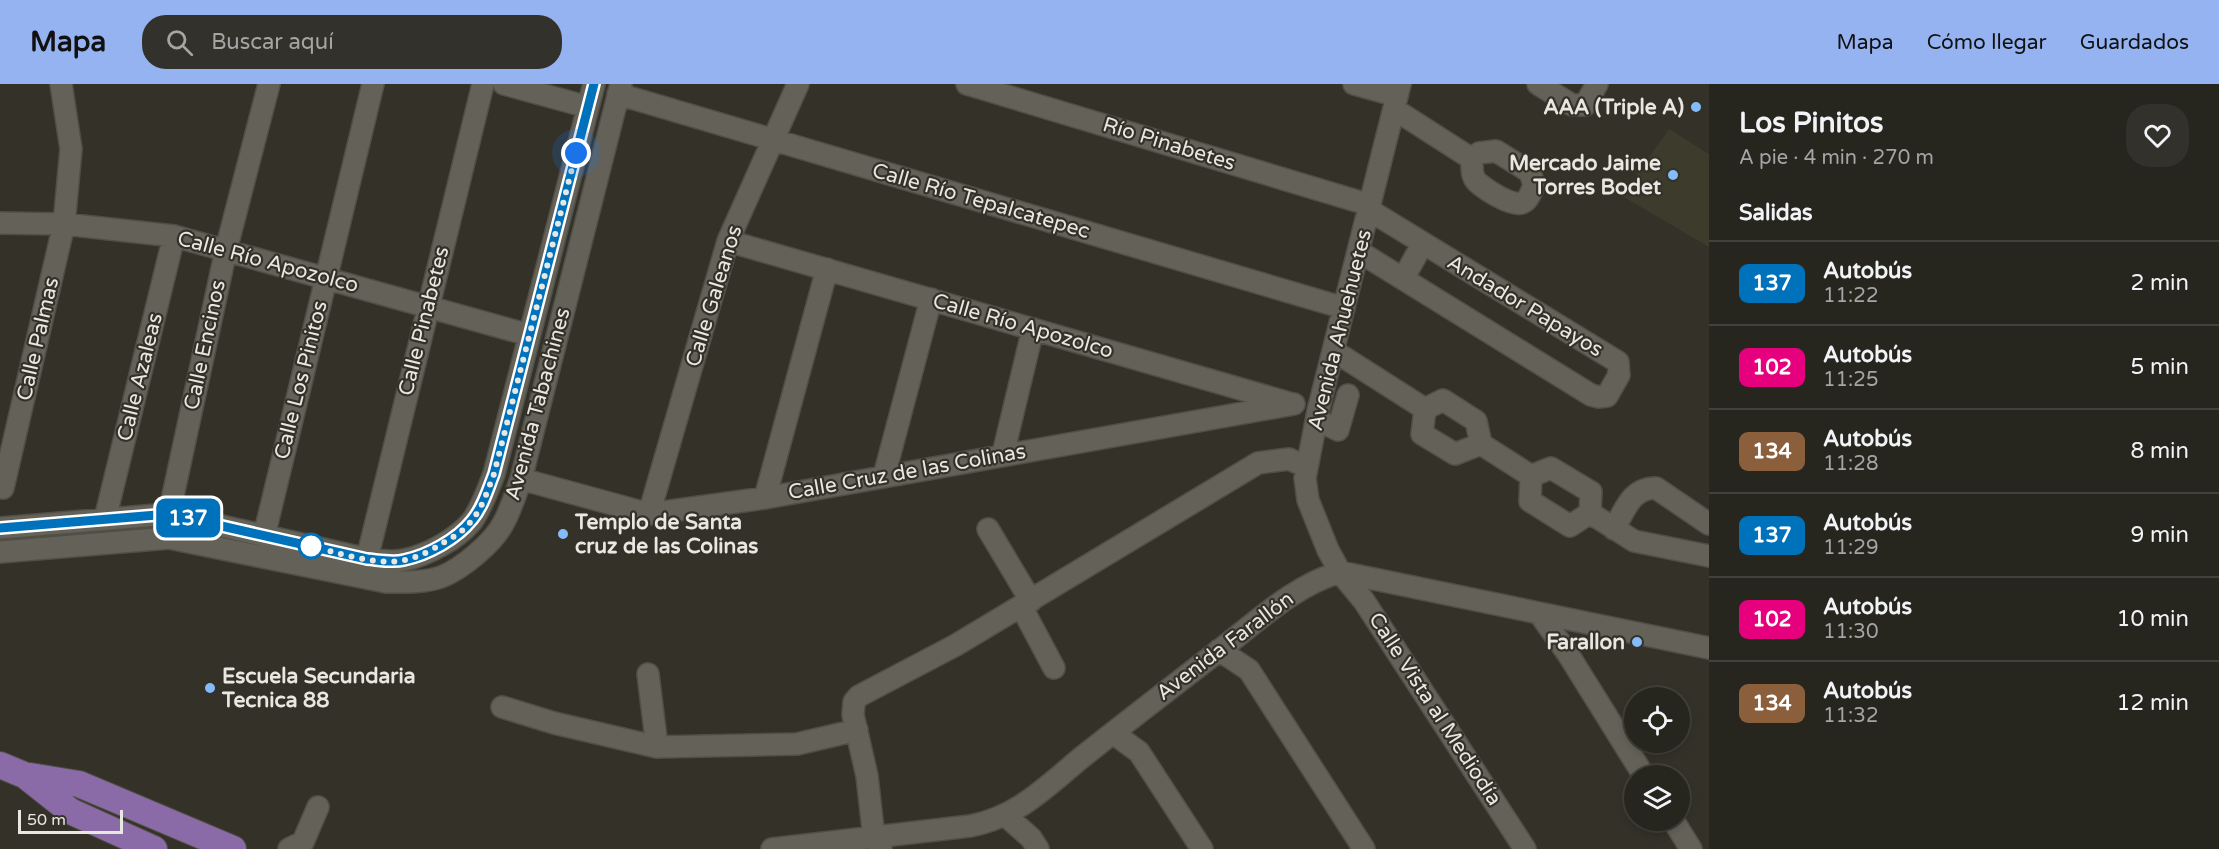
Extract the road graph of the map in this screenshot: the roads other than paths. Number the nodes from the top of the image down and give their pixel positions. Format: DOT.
graph roads {
  1 [pos="61,84"];
  2 [pos="269,84"];
  3 [pos="373,84"];
  4 [pos="483,84"];
  5 [pos="504,84"];
  6 [pos="594,84"];
  7 [pos="798,84"];
  8 [pos="967,84"];
  9 [pos="1354,84"];
  10 [pos="1538,84"];
  11 [pos="1597,84"];
  12 [pos="620,89"];
  13 [pos="1397,96"];
  14 [pos="588,107"];
  15 [pos="773,140"];
  16 [pos="1472,159"];
  17 [pos="1369,208"];
  18 [pos="0,223"];
  19 [pos="64,224"];
  20 [pos="174,236"];
  21 [pos="728,241"];
  22 [pos="1423,243"];
  23 [pos="226,250"];
  24 [pos="1359,251"];
  25 [pos="826,269"];
  26 [pos="326,277"];
  27 [pos="1403,279"];
  28 [pos="931,299"];
  29 [pos="428,305"];
  30 [pos="1344,308"];
  31 [pos="1033,329"];
  32 [pos="529,335"];
  33 [pos="1334,351"];
  34 [pos="1348,395"];
  35 [pos="1294,404"];
  36 [pos="1425,409"];
  37 [pos="1317,416"];
  38 [pos="1481,444"];
  39 [pos="1004,454"];
  40 [pos="1307,467"];
  41 [pos="884,476"];
  42 [pos="1531,476"];
  43 [pos="521,479"];
  44 [pos="3,488"];
  45 [pos="765,498"];
  46 [pos="1590,513"];
  47 [pos="169,514"];
  48 [pos="649,514"];
  49 [pos="105,519"];
  50 [pos="1709,524"];
  51 [pos="0,528"];
  52 [pos="1614,528"];
  53 [pos="988,530"];
  54 [pos="264,536"];
  55 [pos="169,538"];
  56 [pos="0,552"];
  57 [pos="1709,556"];
  58 [pos="367,559"];
  59 [pos="1340,572"];
  60 [pos="1026,604"];
  61 [pos="1539,613"];
  62 [pos="1569,620"];
  63 [pos="1243,632"];
  64 [pos="1709,648"];
  65 [pos="1219,650"];
  66 [pos="1568,654"];
  67 [pos="1054,668"];
  68 [pos="1249,670"];
  69 [pos="648,674"];
  70 [pos="502,707"];
  71 [pos="1135,716"];
  72 [pos="857,730"];
  73 [pos="1113,733"];
  74 [pos="657,747"];
  75 [pos="1139,752"];
  76 [pos="0,765"];
  77 [pos="1637,765"];
  78 [pos="24,775"];
  79 [pos="1028,802"];
  80 [pos="318,807"];
  81 [pos="1006,816"];
  82 [pos="1679,831"];
  83 [pos="878,843"];
  84 [pos="1034,844"];
  85 [pos="154,849"];
  86 [pos="233,849"];
  87 [pos="289,849"];
  88 [pos="772,849"];
  89 [pos="1202,849"];
  90 [pos="1364,849"];
  91 [pos="1526,849"];
  92 [pos="1690,849"];
  1 -- 19 [label="street, Calle Palmas"];
  2 -- 23 [label="street, Calle Encinos"];
  3 -- 26 [label="street, Calle Los Pinitos"];
  4 -- 29 [label="street, Calle Pinabetes"];
  5 -- 14 [label="street"];
  6 -- 14 [label="street, Avenida Tabachines"];
  7 -- 15 [label="street, Calle Galeanos"];
  8 -- 17 [label="street, Río Pinabetes"];
  9 -- 13 [label="street"];
  10 -- 11 [label="street"];
  12 -- 15 [label="street, Calle Río Tepalcatepec"];
  12 -- 43 [label="street, Avenida Tabachines"];
  13 -- 16 [label="street"];
  13 -- 17 [label="street, Avenida Ahuehuetes"];
  14 -- 32 [label="street, Avenida Tabachines"];
  15 -- 21 [label="street, Calle Galeanos"];
  15 -- 30 [label="street, Calle Río Tepalcatepec"];
  17 -- 22 [label="street, Andador Papayos"];
  17 -- 24 [label="street, Avenida Ahuehuetes"];
  18 -- 19 [label="street, Calle Río Apozolco"];
  19 -- 20 [label="street, Calle Río Apozolco"];
  19 -- 44 [label="street, Calle Palmas"];
  20 -- 23 [label="street, Calle Río Apozolco"];
  20 -- 49 [label="street, Calle Azaleas"];
  21 -- 25 [label="street, Calle Río Apozolco"];
  21 -- 48 [label="street, Calle Galeanos"];
  22 -- 27 [label="street"];
  22 -- 27 [label="street, Andador Papayos"];
  23 -- 26 [label="street, Calle Río Apozolco"];
  23 -- 47 [label="street, Calle Encinos"];
  24 -- 27 [label="street, Andador Papayos"];
  24 -- 30 [label="street, Avenida Ahuehuetes"];
  25 -- 28 [label="street, Calle Río Apozolco"];
  25 -- 45 [label="street"];
  26 -- 29 [label="street, Calle Río Apozolco"];
  26 -- 54 [label="street, Calle Los Pinitos"];
  28 -- 31 [label="street, Calle Río Apozolco"];
  28 -- 41 [label="street"];
  29 -- 32 [label="street, Calle Río Apozolco"];
  29 -- 58 [label="street, Calle Pinabetes"];
  30 -- 33 [label="street, Avenida Ahuehuetes"];
  31 -- 35 [label="street, Calle Río Apozolco"];
  31 -- 39 [label="street"];
  32 -- 58 [label="street, Avenida Tabachines"];
  33 -- 36 [label="street"];
  33 -- 37 [label="street, Avenida Ahuehuetes"];
  34 -- 37 [label="street, Calle Río Apozolco"];
  35 -- 37 [label="street, Calle Río Apozolco"];
  35 -- 39 [label="street, Calle Cruz de las Colinas"];
  36 -- 38 [label="street"];
  36 -- 38 [label="street"];
  37 -- 40 [label="street, Avenida Ahuehuetes"];
  38 -- 42 [label="street"];
  39 -- 41 [label="street, Calle Cruz de las Colinas"];
  40 -- 59 [label="street, Avenida Ahuehuetes"];
  40 -- 60 [label="street"];
  41 -- 45 [label="street, Calle Cruz de las Colinas"];
  42 -- 46 [label="street"];
  42 -- 46 [label="street"];
  43 -- 48 [label="street, Calle Cruz de las Colinas"];
  43 -- 55 [label="street, Avenida Tabachines"];
  45 -- 48 [label="street, Calle Cruz de las Colinas"];
  46 -- 52 [label="street"];
  47 -- 49 [label="street, Avenida Tabachines"];
  47 -- 54 [label="street, Avenida Tabachines"];
  47 -- 55 [label="street, Calle Encinos"];
  49 -- 51 [label="street, Avenida Tabachines"];
  50 -- 52 [label="street"];
  52 -- 57 [label="street"];
  53 -- 60 [label="street"];
  54 -- 58 [label="street, Avenida Tabachines"];
  55 -- 56 [label="street, Avenida Tabachines"];
  59 -- 61 [label="street"];
  59 -- 63 [label="street, Avenida Farallón"];
  59 -- 91 [label="street, Calle Vista al Mediodía"];
  60 -- 67 [label="street"];
  60 -- 72 [label="street"];
  61 -- 62 [label="street"];
  61 -- 66 [label="street"];
  62 -- 64 [label="street"];
  62 -- 66 [label="street"];
  63 -- 65 [label="street, Avenida Farallón"];
  63 -- 68 [label="street"];
  65 -- 68 [label="street"];
  65 -- 71 [label="street, Avenida Farallón"];
  66 -- 77 [label="street"];
  68 -- 90 [label="street"];
  69 -- 74 [label="street"];
  70 -- 74 [label="street"];
  71 -- 73 [label="street, Avenida Farallón"];
  71 -- 75 [label="street"];
  72 -- 74 [label="street"];
  72 -- 83 [label="street"];
  73 -- 75 [label="street"];
  73 -- 79 [label="street, Avenida Farallón"];
  75 -- 89 [label="street"];
  76 -- 78 [label="main road"];
  78 -- 85 [label="main road"];
  78 -- 86 [label="main road"];
  79 -- 81 [label="street, Avenida Farallón"];
  79 -- 84 [label="street"];
  80 -- 87 [label="street"];
  81 -- 83 [label="street, Avenida Farallón"];
  81 -- 84 [label="street"];
  82 -- 92 [label="street"];
  83 -- 88 [label="street, Avenida Farallón"];
}
